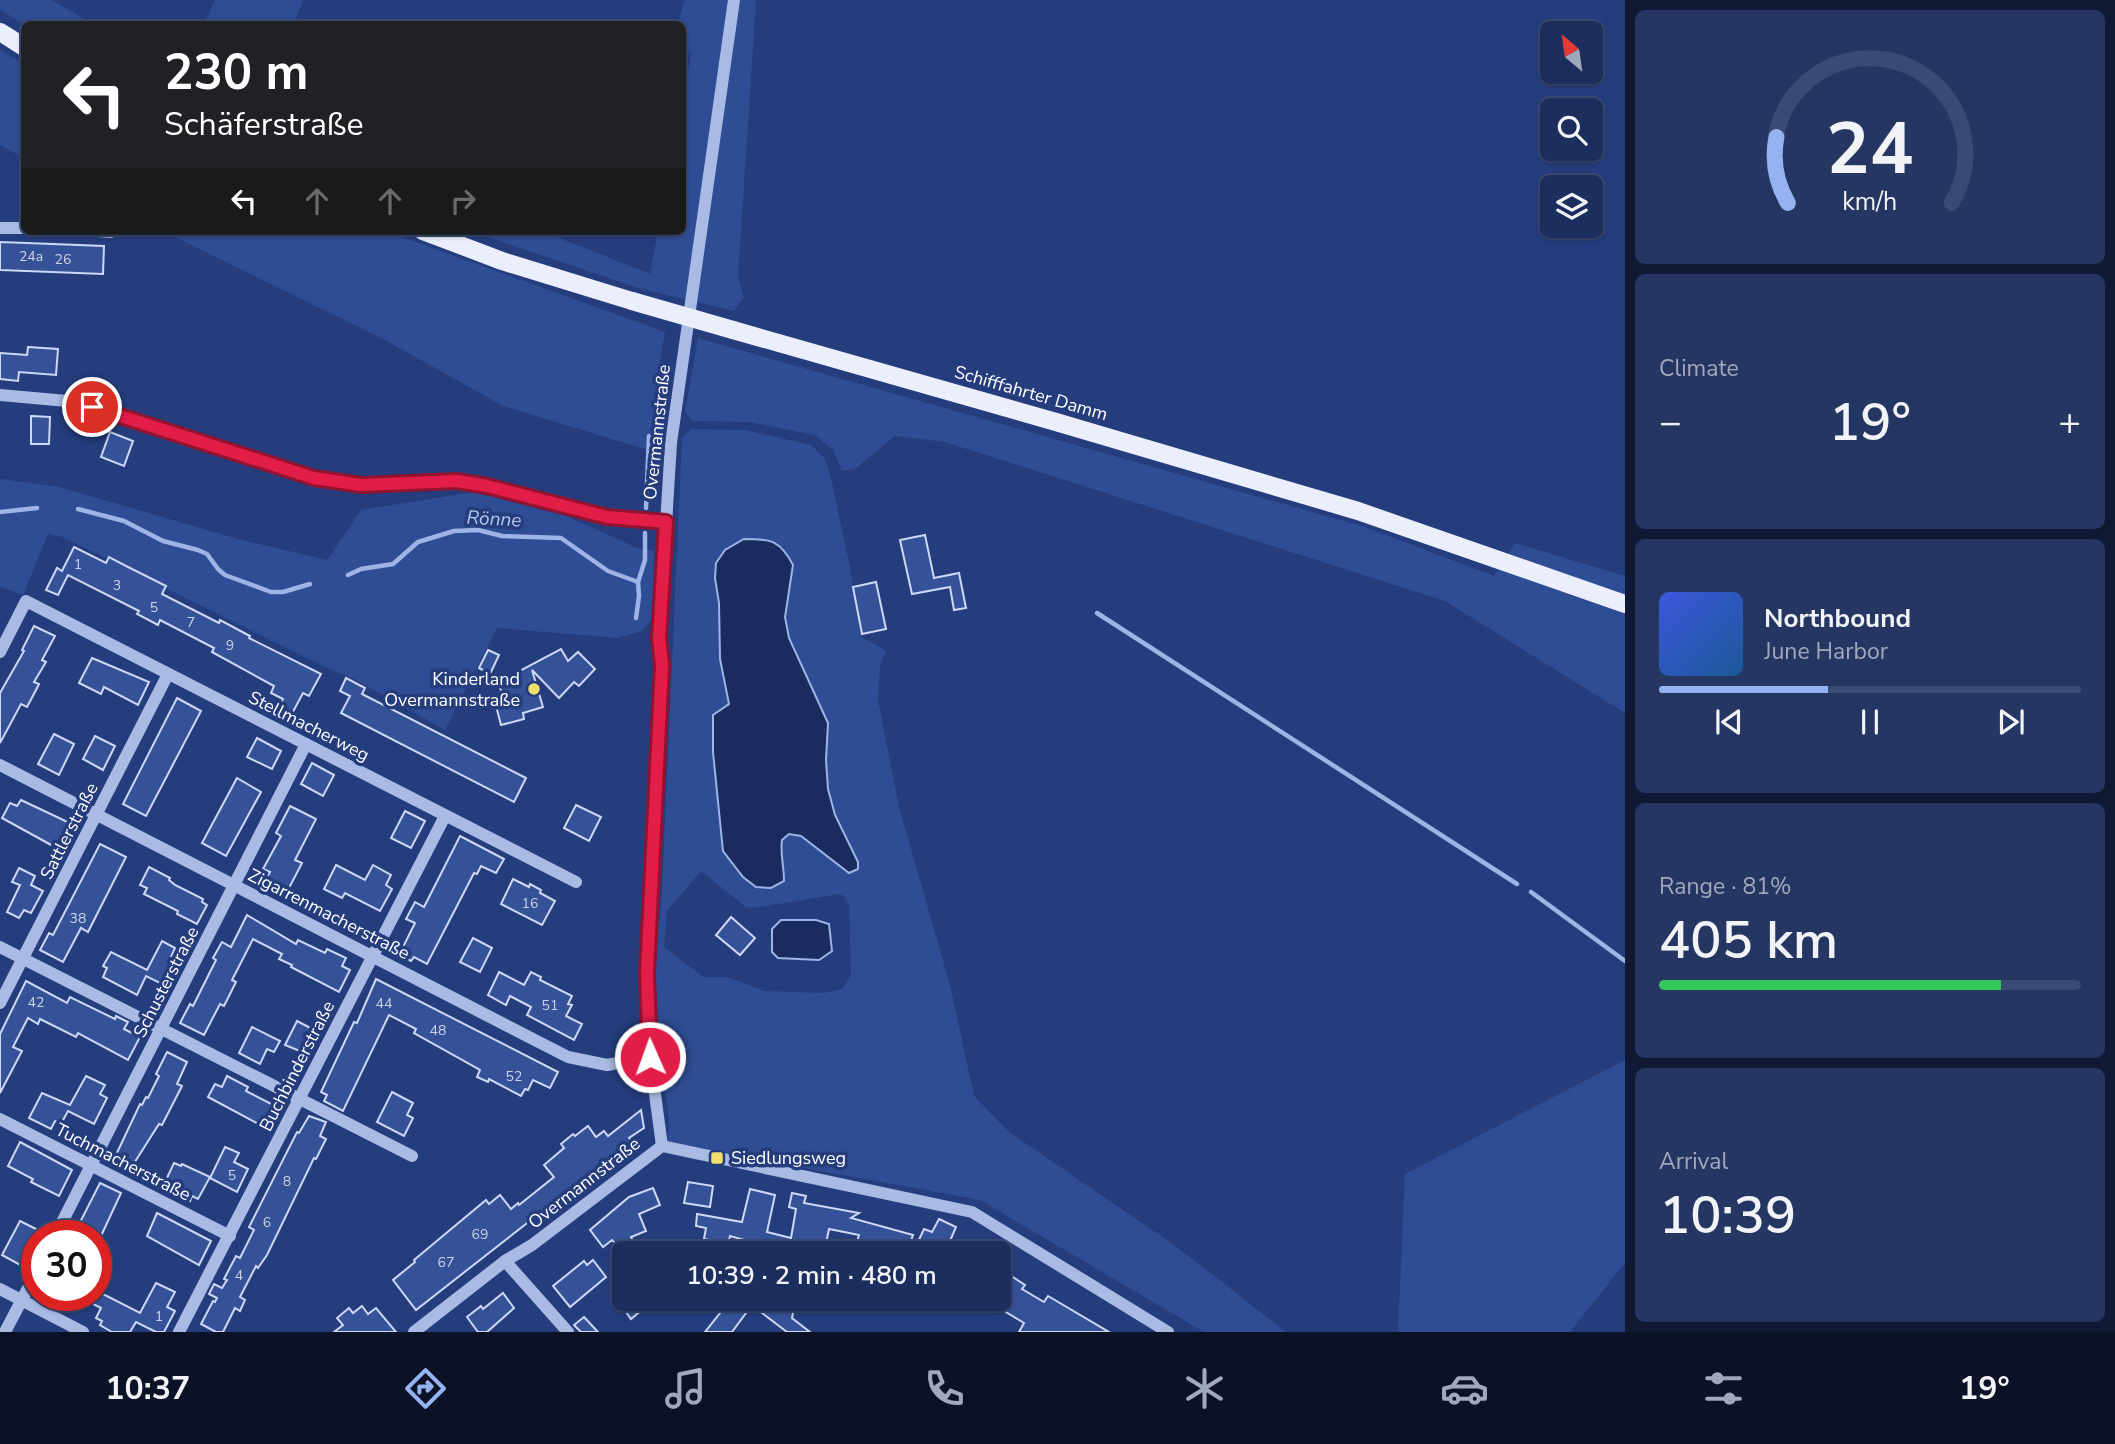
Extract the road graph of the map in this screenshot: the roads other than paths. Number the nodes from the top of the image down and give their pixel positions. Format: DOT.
graph roads {
  1 [pos="734,0"];
  2 [pos="0,32"];
  3 [pos="21,45"];
  4 [pos="0,228"];
  5 [pos="21,228"];
  6 [pos="434,235"];
  7 [pos="0,394"];
  8 [pos="666,522"];
  9 [pos="1625,604"];
  10 [pos="0,652"];
  11 [pos="168,674"];
  12 [pos="306,744"];
  13 [pos="0,765"];
  14 [pos="96,815"];
  15 [pos="445,816"];
  16 [pos="576,882"];
  17 [pos="234,886"];
  18 [pos="0,947"];
  19 [pos="372,956"];
  20 [pos="23,960"];
  21 [pos="0,1003"];
  22 [pos="162,1029"];
  23 [pos="650,1057"];
  24 [pos="300,1098"];
  25 [pos="0,1119"];
  26 [pos="662,1146"];
  27 [pos="412,1156"];
  28 [pos="91,1166"];
  29 [pos="63,1220"];
  30 [pos="230,1236"];
  31 [pos="505,1261"];
  32 [pos="0,1289"];
  33 [pos="21,1300"];
  34 [pos="42,1311"];
  35 [pos="5,1332"];
  36 [pos="83,1332"];
  37 [pos="179,1332"];
  38 [pos="414,1332"];
  39 [pos="568,1332"];
  40 [pos="1168,1332"];
  1 -- 8 [label="street, Overmannstraße"];
  2 -- 3 [label="main road"];
  4 -- 5 [label="street"];
  6 -- 9 [label="main road, Schifffahrter Damm, bridge"];
  7 -- 8 [label="street"];
  8 -- 23 [label="street, Overmannstraße"];
  10 -- 11 [label="street, Stellmacherweg"];
  11 -- 12 [label="street, Stellmacherweg"];
  11 -- 14 [label="street, Sattlerstraße"];
  12 -- 15 [label="street, Stellmacherweg"];
  12 -- 17 [label="street, Schusterstraße"];
  13 -- 14 [label="street, Zigarrenmacherstraße"];
  14 -- 17 [label="street, Zigarrenmacherstraße"];
  14 -- 20 [label="street, Sattlerstraße"];
  15 -- 16 [label="street, Stellmacherweg"];
  15 -- 19 [label="street, Buchbinderstraße"];
  17 -- 19 [label="street, Zigarrenmacherstraße"];
  17 -- 22 [label="street, Schusterstraße"];
  18 -- 20 [label="street"];
  19 -- 23 [label="street, Zigarrenmacherstraße"];
  19 -- 24 [label="street, Buchbinderstraße"];
  20 -- 21 [label="street, Sattlerstraße"];
  20 -- 22 [label="street"];
  22 -- 24 [label="street"];
  22 -- 28 [label="street, Schusterstraße"];
  23 -- 26 [label="street, Overmannstraße"];
  24 -- 27 [label="street"];
  24 -- 30 [label="street, Buchbinderstraße"];
  25 -- 28 [label="street, Tuchmacherstraße"];
  26 -- 31 [label="street, Overmannstraße"];
  26 -- 40 [label="street"];
  28 -- 29 [label="street, Schusterstraße"];
  28 -- 30 [label="street, Tuchmacherstraße"];
  30 -- 37 [label="street, Buchbinderstraße"];
  31 -- 38 [label="street, Overmannstraße"];
  31 -- 39 [label="street"];
  32 -- 33 [label="street"];
  33 -- 35 [label="street"];
  34 -- 36 [label="street"];
}
